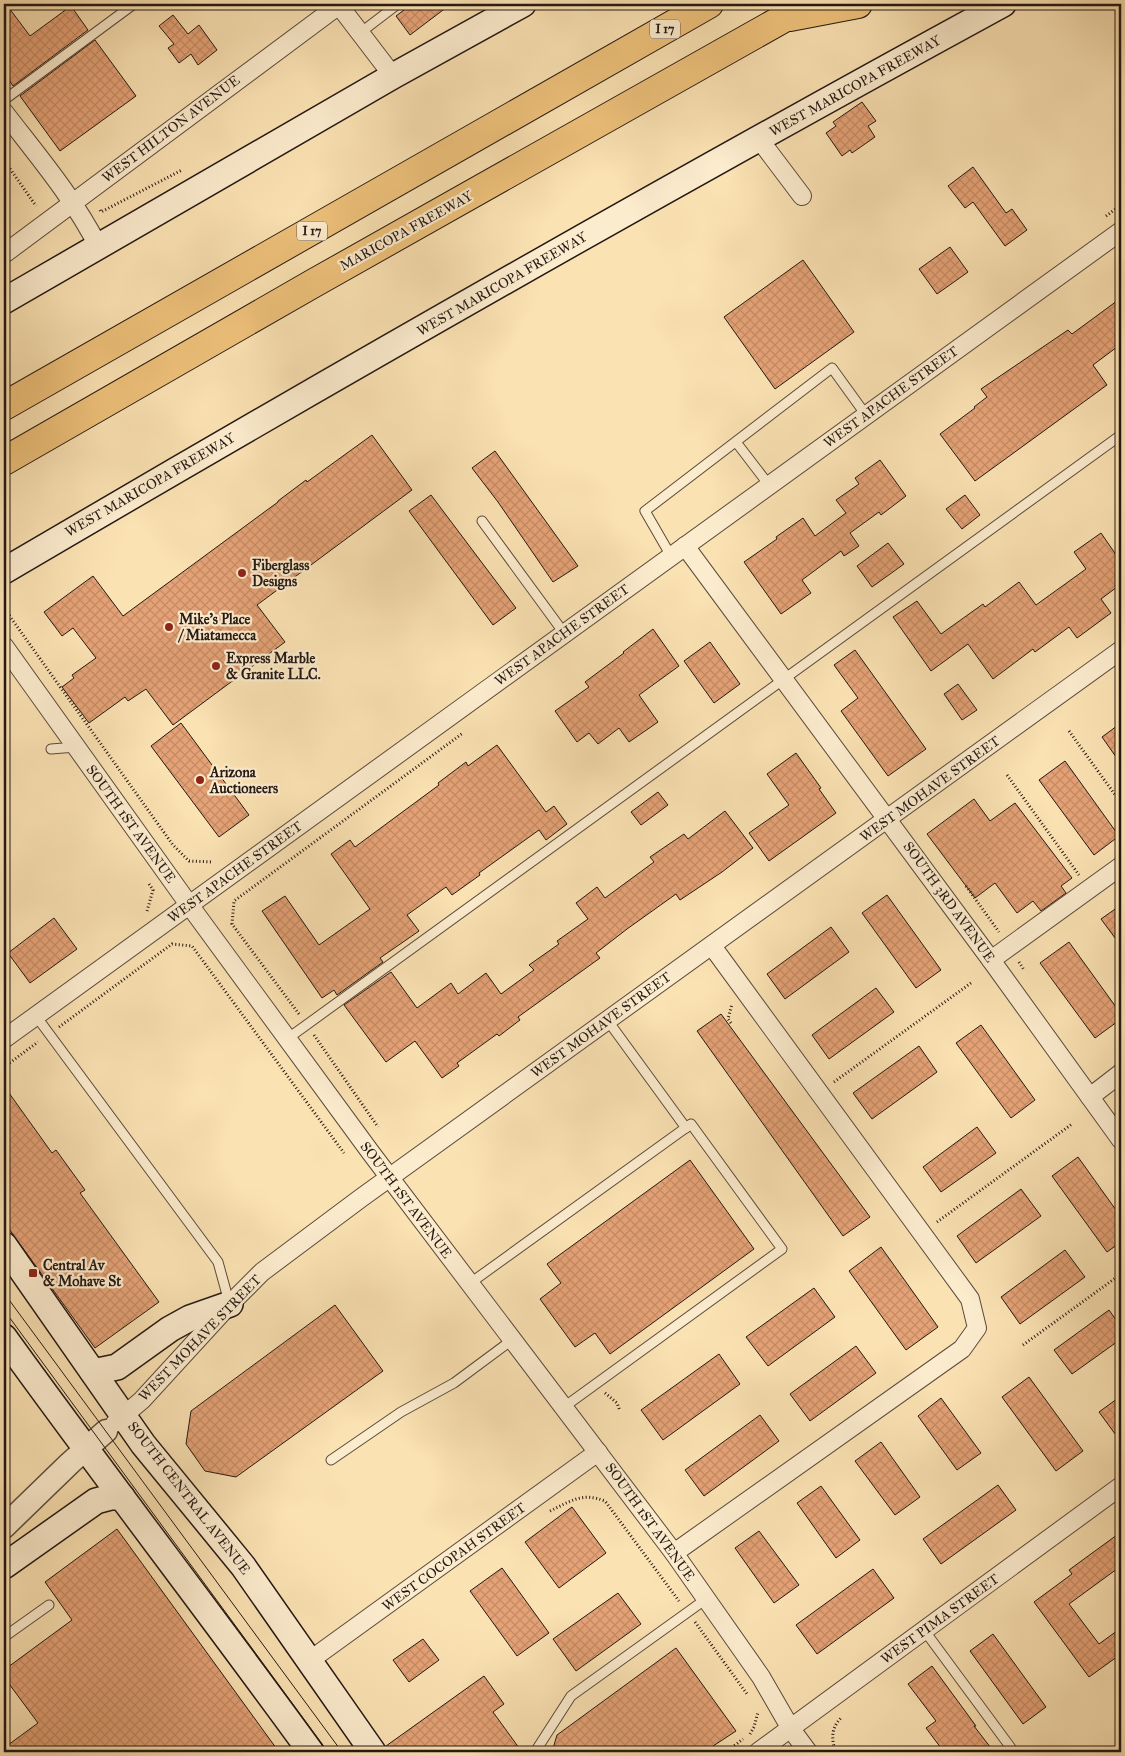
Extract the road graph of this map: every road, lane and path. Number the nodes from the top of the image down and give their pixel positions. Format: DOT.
graph roads {
  1 [pos="134,4"];
  2 [pos="339,4"];
  3 [pos="398,4"];
  4 [pos="523,4"];
  5 [pos="682,4"];
  6 [pos="709,4"];
  7 [pos="809,4"];
  8 [pos="858,4"];
  9 [pos="1003,4"];
  10 [pos="786,18"];
  11 [pos="360,33"];
  12 [pos="620,55"];
  13 [pos="393,76"];
  14 [pos="4,100"];
  15 [pos="4,112"];
  16 [pos="759,139"];
  17 [pos="4,160"];
  18 [pos="802,196"];
  19 [pos="73,203"];
  20 [pos="41,213"];
  21 [pos="1121,230"];
  22 [pos="98,246"];
  23 [pos="4,254"];
  24 [pos="4,301"];
  25 [pos="4,406"];
  26 [pos="866,415"];
  27 [pos="1121,435"];
  28 [pos="736,442"];
  29 [pos="4,461"];
  30 [pos="768,485"];
  31 [pos="482,520"];
  32 [pos="678,551"];
  33 [pos="6,581"];
  34 [pos="564,633"];
  35 [pos="4,646"];
  36 [pos="1121,650"];
  37 [pos="784,679"];
  38 [pos="466,730"];
  39 [pos="1069,731"];
  40 [pos="76,747"];
  41 [pos="51,749"];
  42 [pos="1008,776"];
  43 [pos="1121,803"];
  44 [pos="888,820"];
  45 [pos="220,858"];
  46 [pos="1121,866"];
  47 [pos="1079,875"];
  48 [pos="966,886"];
  49 [pos="153,890"];
  50 [pos="190,906"];
  51 [pos="147,911"];
  52 [pos="232,924"];
  53 [pos="1003,938"];
  54 [pos="712,946"];
  55 [pos="991,960"];
  56 [pos="971,983"];
  57 [pos="36,1016"];
  58 [pos="608,1021"];
  59 [pos="49,1034"];
  60 [pos="5,1035"];
  61 [pos="287,1039"];
  62 [pos="4,1067"];
  63 [pos="1121,1074"];
  64 [pos="833,1082"];
  65 [pos="1090,1097"];
  66 [pos="1072,1124"];
  67 [pos="686,1128"];
  68 [pos="1121,1140"];
  69 [pos="344,1153"];
  70 [pos="389,1178"];
  71 [pos="936,1222"];
  72 [pos="4,1245"];
  73 [pos="1121,1274"];
  74 [pos="469,1284"];
  75 [pos="230,1304"];
  76 [pos="4,1337"];
  77 [pos="512,1340"];
  78 [pos="1023,1344"];
  79 [pos="93,1372"];
  80 [pos="590,1388"];
  81 [pos="564,1407"];
  82 [pos="620,1411"];
  83 [pos="115,1423"];
  84 [pos="86,1448"];
  85 [pos="598,1452"];
  86 [pos="331,1460"];
  87 [pos="1121,1486"];
  88 [pos="122,1497"];
  89 [pos="543,1515"];
  90 [pos="4,1527"];
  91 [pos="674,1553"];
  92 [pos="4,1566"];
  93 [pos="706,1600"];
  94 [pos="50,1605"];
  95 [pos="688,1613"];
  96 [pos="924,1630"];
  97 [pos="4,1638"];
  98 [pos="309,1661"];
  99 [pos="751,1699"];
  100 [pos="757,1707"];
  101 [pos="757,1717"];
  102 [pos="841,1718"];
  103 [pos="762,1719"];
  104 [pos="791,1729"];
  105 [pos="311,1752"];
  106 [pos="373,1752"];
  107 [pos="535,1752"];
  108 [pos="726,1752"];
  109 [pos="758,1752"];
  110 [pos="808,1752"];
  111 [pos="836,1752"];
  112 [pos="1014,1752"];
  1 -- 14 [label="lane"];
  2 -- 11 [label="street"];
  2 -- 19 [label="street, WEST HILTON AVENUE"];
  3 -- 11 [label="lane"];
  4 -- 13 [label="main road"];
  5 -- 12 [label="highway"];
  6 -- 12 [label="highway, I 17"];
  7 -- 10 [label="highway, MARICOPA FREEWAY"];
  8 -- 10 [label="highway"];
  9 -- 16 [label="main road, WEST MARICOPA FREEWAY"];
  10 -- 29 [label="highway, MARICOPA FREEWAY"];
  11 -- 13 [label="street"];
  12 -- 25 [label="highway, I 17"];
  13 -- 22 [label="main road"];
  15 -- 19 [label="street"];
  16 -- 18 [label="street"];
  16 -- 33 [label="main road, WEST MARICOPA FREEWAY"];
  17 -- 20 [label="path"];
  19 -- 22 [label="street"];
  19 -- 23 [label="street, WEST HILTON AVENUE"];
  21 -- 26 [label="street, WEST APACHE STREET"];
  22 -- 24 [label="main road"];
  26 -- 28 [label="lane"];
  26 -- 30 [label="street, WEST APACHE STREET"];
  27 -- 37 [label="lane"];
  28 -- 30 [label="lane"];
  28 -- 32 [label="lane"];
  30 -- 32 [label="street, WEST APACHE STREET"];
  31 -- 34 [label="lane"];
  32 -- 34 [label="street, WEST APACHE STREET"];
  32 -- 37 [label="street, SOUTH 3RD AVENUE"];
  33 -- 45 [label="path"];
  34 -- 50 [label="street, WEST APACHE STREET"];
  35 -- 40 [label="street, SOUTH 1ST AVENUE"];
  36 -- 44 [label="street, WEST MOHAVE STREET"];
  37 -- 44 [label="street, SOUTH 3RD AVENUE"];
  37 -- 61 [label="lane"];
  38 -- 52 [label="path"];
  39 -- 43 [label="path"];
  40 -- 41 [label="lane"];
  40 -- 50 [label="street, SOUTH 1ST AVENUE"];
  42 -- 47 [label="path"];
  44 -- 54 [label="street, WEST MOHAVE STREET"];
  44 -- 55 [label="street, SOUTH 3RD AVENUE"];
  46 -- 55 [label="street"];
  48 -- 53 [label="path"];
  49 -- 51 [label="path"];
  50 -- 57 [label="street, WEST APACHE STREET"];
  50 -- 61 [label="street, SOUTH 1ST AVENUE"];
  54 -- 58 [label="street, WEST MOHAVE STREET"];
  54 -- 91 [label="street"];
  55 -- 65 [label="street, SOUTH 3RD AVENUE"];
  56 -- 64 [label="path"];
  57 -- 59 [label="lane"];
  57 -- 60 [label="street, WEST APACHE STREET"];
  58 -- 67 [label="lane"];
  58 -- 70 [label="street, WEST MOHAVE STREET"];
  59 -- 62 [label="path"];
  59 -- 69 [label="path"];
  59 -- 75 [label="lane"];
  61 -- 70 [label="street, SOUTH 1ST AVENUE"];
  63 -- 65 [label="street"];
  65 -- 68 [label="street, SOUTH 3RD AVENUE"];
  66 -- 71 [label="path"];
  67 -- 74 [label="lane"];
  67 -- 80 [label="lane"];
  70 -- 74 [label="street, SOUTH 1ST AVENUE"];
  70 -- 75 [label="street, WEST MOHAVE STREET"];
  72 -- 79 [label="main road, SOUTH CENTRAL AVENUE"];
  73 -- 78 [label="path"];
  74 -- 77 [label="street, SOUTH 1ST AVENUE"];
  75 -- 79 [label="main road"];
  75 -- 83 [label="street, WEST MOHAVE STREET"];
  76 -- 84 [label="main road"];
  77 -- 81 [label="street, SOUTH 1ST AVENUE"];
  77 -- 86 [label="lane"];
  79 -- 83 [label="main road, SOUTH CENTRAL AVENUE"];
  80 -- 81 [label="lane"];
  80 -- 82 [label="path"];
  81 -- 85 [label="street, SOUTH 1ST AVENUE"];
  83 -- 84 [label="street"];
  83 -- 98 [label="main road, SOUTH CENTRAL AVENUE"];
  84 -- 88 [label="main road"];
  84 -- 90 [label="street"];
  85 -- 91 [label="street, SOUTH 1ST AVENUE"];
  85 -- 98 [label="street, WEST COCOPAH STREET"];
  87 -- 96 [label="street, WEST PIMA STREET"];
  88 -- 92 [label="main road"];
  88 -- 105 [label="main road"];
  89 -- 95 [label="path"];
  91 -- 93 [label="street, SOUTH 1ST AVENUE"];
  93 -- 95 [label="lane"];
  93 -- 104 [label="street, SOUTH 1ST AVENUE"];
  94 -- 97 [label="lane"];
  95 -- 99 [label="path"];
  95 -- 107 [label="lane"];
  96 -- 104 [label="street, WEST PIMA STREET"];
  96 -- 112 [label="lane"];
  98 -- 106 [label="main road, SOUTH CENTRAL AVENUE"];
  100 -- 101 [label="path"];
  101 -- 103 [label="path"];
  101 -- 108 [label="path"];
  102 -- 111 [label="path"];
  104 -- 109 [label="street, WEST PIMA STREET"];
  104 -- 110 [label="street, SOUTH 1ST AVENUE"];
}
